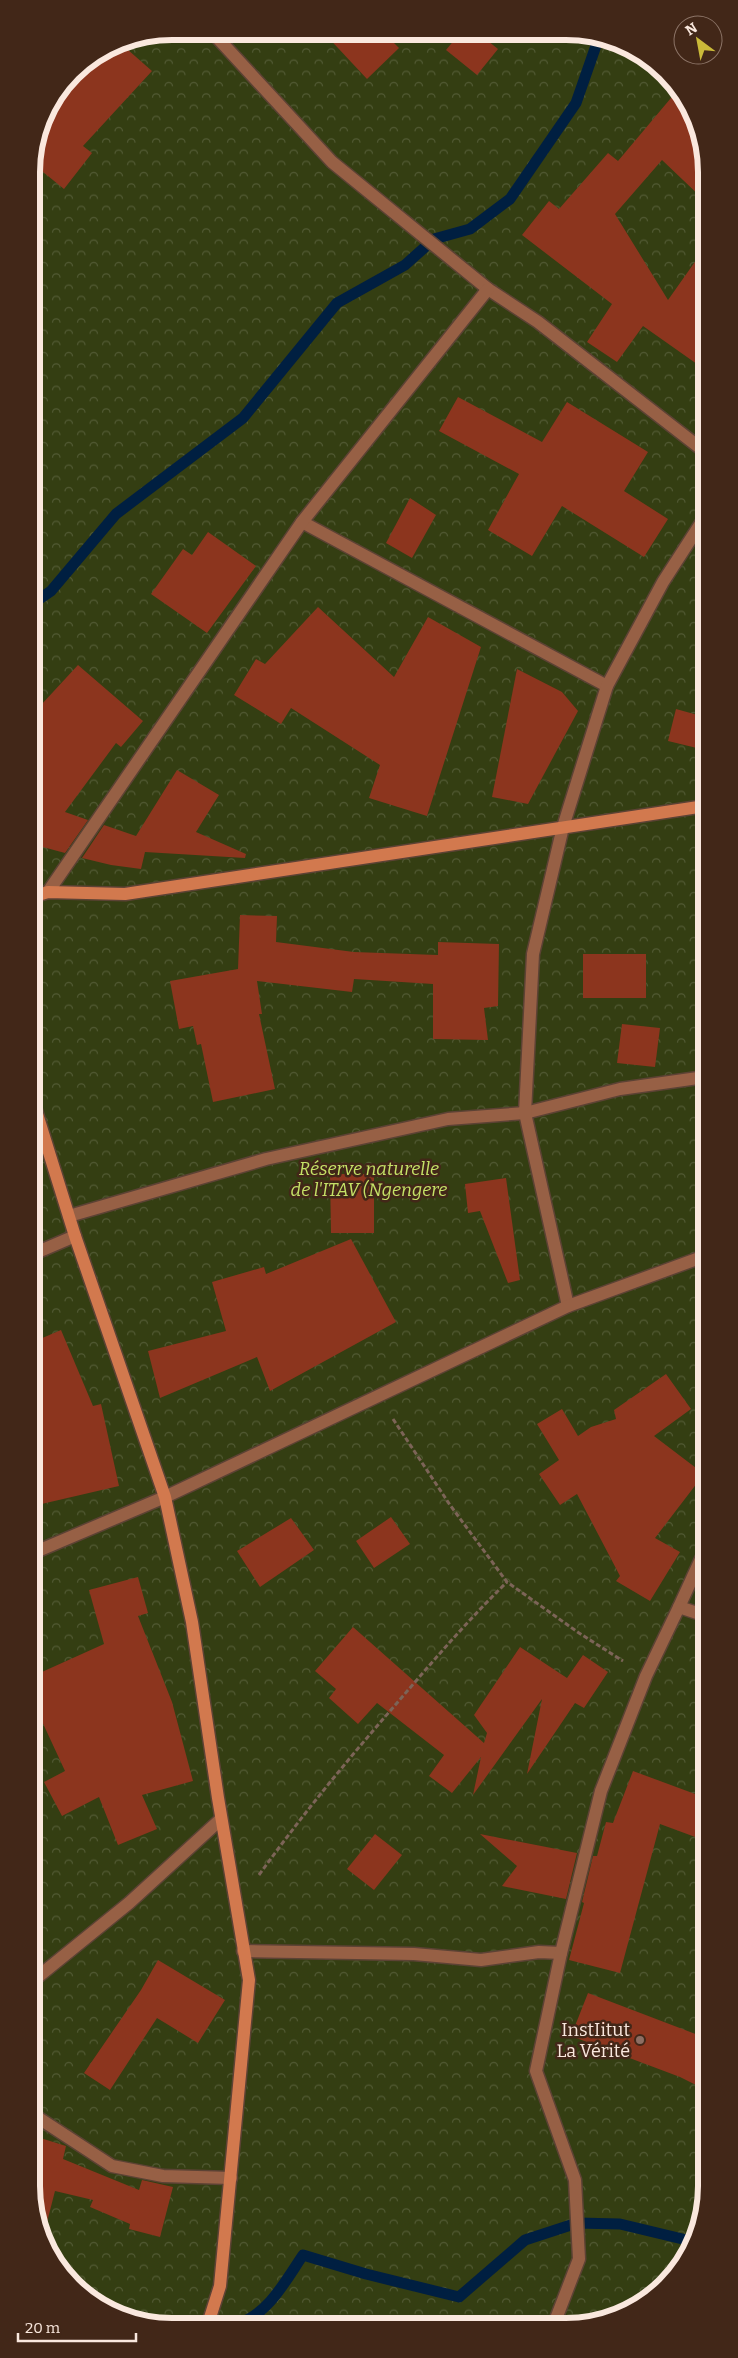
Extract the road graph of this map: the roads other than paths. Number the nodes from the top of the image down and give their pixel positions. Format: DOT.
graph roads {
  1 [pos="219,40"];
  2 [pos="488,289"];
  3 [pos="698,445"];
  4 [pos="302,522"];
  5 [pos="698,527"];
  6 [pos="607,686"];
  7 [pos="698,807"];
  8 [pos="563,827"];
  9 [pos="48,892"];
  10 [pos="40,895"];
  11 [pos="698,1078"];
  12 [pos="525,1113"];
  13 [pos="40,1123"];
  14 [pos="69,1216"];
  15 [pos="75,1236"];
  16 [pos="40,1251"];
  17 [pos="698,1260"];
  18 [pos="568,1306"];
  19 [pos="165,1497"];
  20 [pos="40,1550"];
  21 [pos="698,1566"];
  22 [pos="679,1608"];
  23 [pos="698,1614"];
  24 [pos="221,1819"];
  25 [pos="243,1951"];
  26 [pos="561,1953"];
  27 [pos="40,1975"];
  28 [pos="40,2119"];
  29 [pos="231,2178"];
  30 [pos="210,2318"];
  31 [pos="556,2318"];
  1 -- 2 [label="street"];
  2 -- 3 [label="street"];
  2 -- 4 [label="street"];
  4 -- 6 [label="street"];
  4 -- 9 [label="street"];
  5 -- 6 [label="street"];
  6 -- 8 [label="street"];
  7 -- 8 [label="street"];
  8 -- 9 [label="street"];
  8 -- 12 [label="street"];
  9 -- 10 [label="street"];
  11 -- 12 [label="street"];
  12 -- 14 [label="street"];
  12 -- 18 [label="street"];
  13 -- 14 [label="street"];
  14 -- 15 [label="street"];
  15 -- 16 [label="street"];
  15 -- 19 [label="street"];
  17 -- 18 [label="street"];
  18 -- 19 [label="street"];
  19 -- 20 [label="street"];
  19 -- 24 [label="street"];
  21 -- 22 [label="street"];
  22 -- 23 [label="street"];
  22 -- 26 [label="street"];
  24 -- 25 [label="street"];
  24 -- 27 [label="street"];
  25 -- 26 [label="street"];
  25 -- 29 [label="street"];
  26 -- 31 [label="street"];
  28 -- 29 [label="street"];
  29 -- 30 [label="street"];
}
